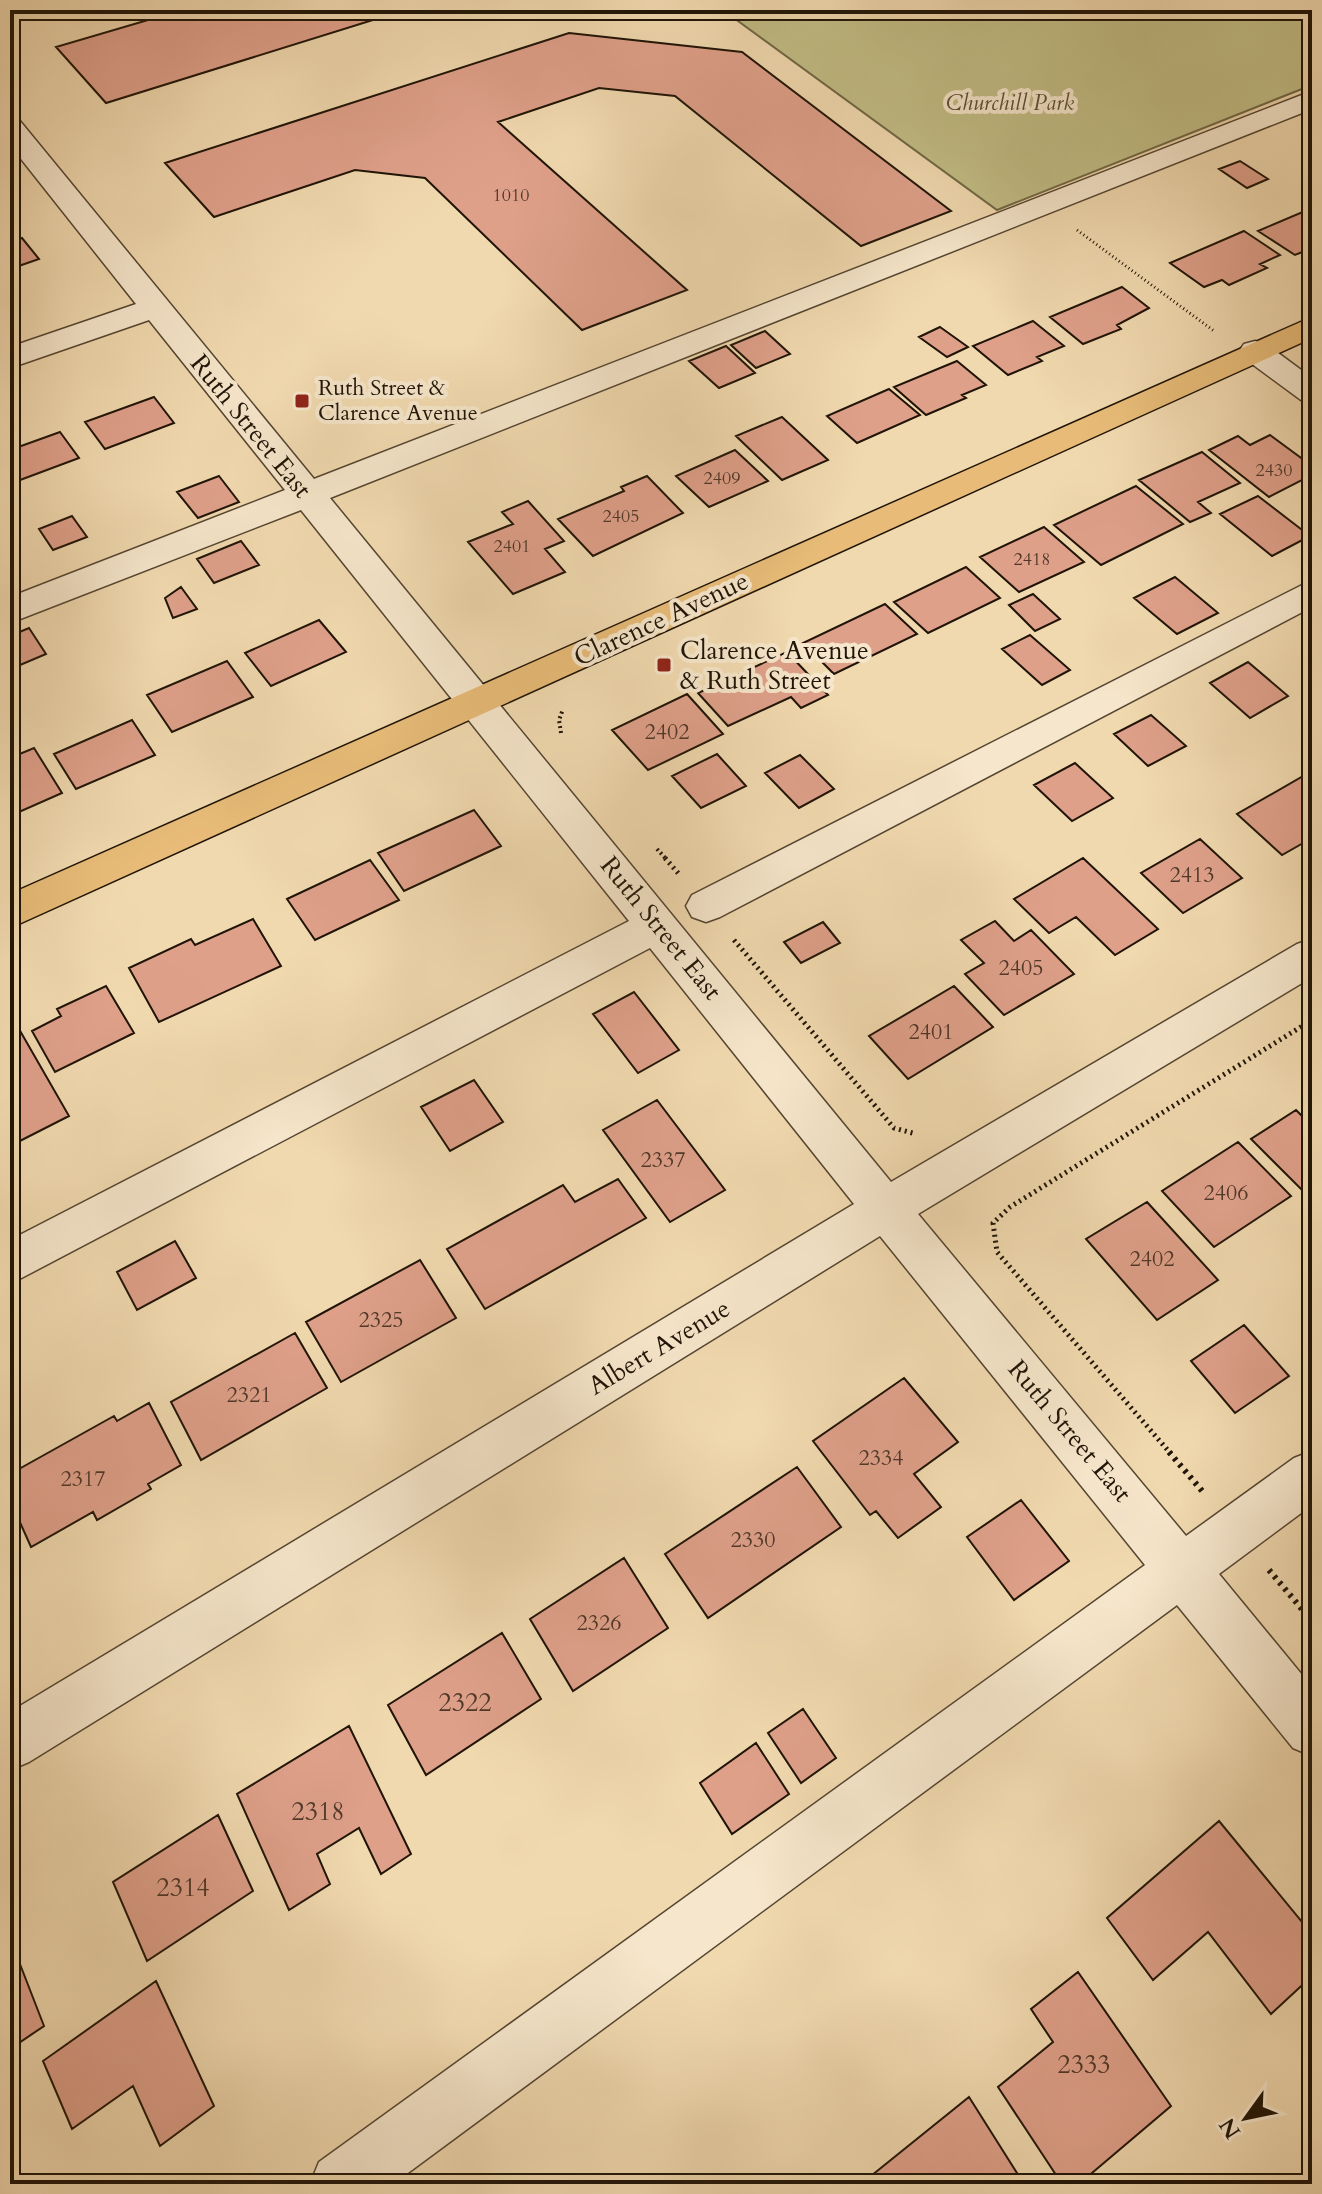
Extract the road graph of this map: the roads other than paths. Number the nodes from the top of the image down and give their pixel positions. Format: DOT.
graph roads {
  1 [pos="1312,99"];
  2 [pos="10,127"];
  3 [pos="21,158"];
  4 [pos="156,307"];
  5 [pos="1312,326"];
  6 [pos="1255,351"];
  7 [pos="10,358"];
  8 [pos="1312,393"];
  9 [pos="306,493"];
  10 [pos="1312,592"];
  11 [pos="10,611"];
  12 [pos="477,702"];
  13 [pos="706,906"];
  14 [pos="10,912"];
  15 [pos="658,925"];
  16 [pos="1312,956"];
  17 [pos="886,1209"];
  18 [pos="10,1263"];
  19 [pos="1312,1475"];
  20 [pos="1183,1567"];
  21 [pos="1312,1729"];
  22 [pos="10,1743"];
  23 [pos="341,2184"];
  1 -- 9 [label="street"];
  2 -- 3 [label="street, Ruth Street East"];
  3 -- 4 [label="street, Ruth Street East"];
  4 -- 7 [label="street"];
  4 -- 9 [label="street, Ruth Street East"];
  5 -- 6 [label="main road, Clarence Avenue"];
  6 -- 8 [label="street"];
  6 -- 12 [label="main road, Clarence Avenue"];
  9 -- 11 [label="street"];
  9 -- 12 [label="street, Ruth Street East"];
  10 -- 13 [label="street"];
  12 -- 14 [label="main road, Clarence Avenue"];
  12 -- 15 [label="street, Ruth Street East"];
  15 -- 17 [label="street, Ruth Street East"];
  15 -- 18 [label="street"];
  16 -- 17 [label="street, Albert Avenue"];
  17 -- 20 [label="street, Ruth Street East"];
  17 -- 22 [label="street, Albert Avenue"];
  19 -- 20 [label="street"];
  20 -- 21 [label="street, Ruth Street East"];
  20 -- 23 [label="street"];
}
